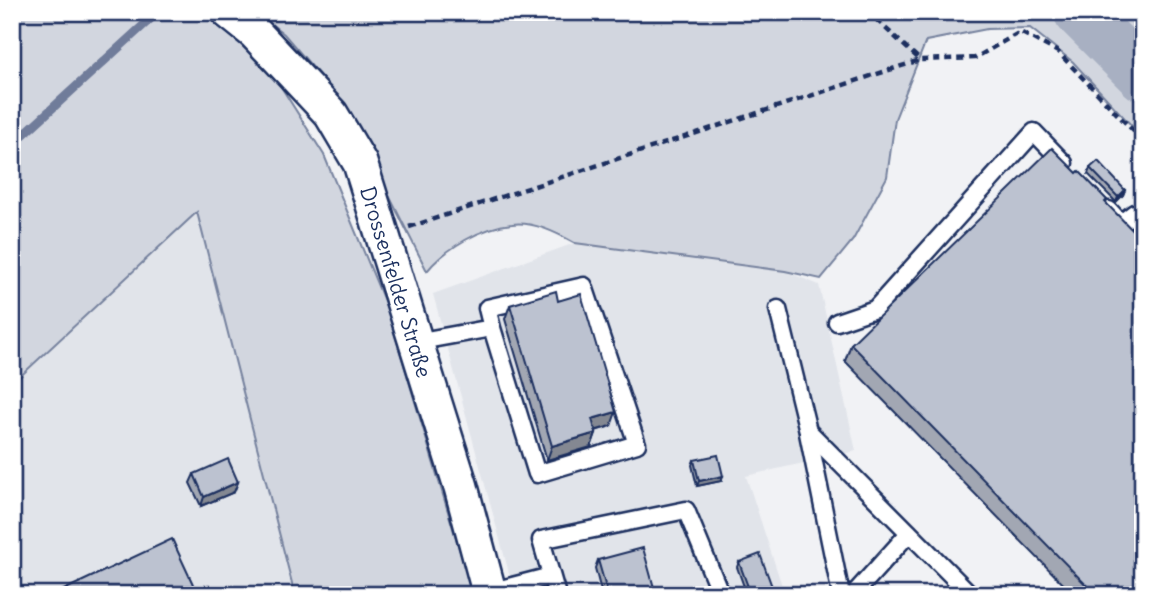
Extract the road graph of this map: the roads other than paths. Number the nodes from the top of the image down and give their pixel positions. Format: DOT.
graph roads {
  1 [pos="235,17"];
  2 [pos="1072,172"];
  3 [pos="1101,202"];
  4 [pos="1143,222"];
  5 [pos="778,309"];
  6 [pos="837,322"];
  7 [pos="492,328"];
  8 [pos="415,342"];
  9 [pos="808,431"];
  10 [pos="909,533"];
  11 [pos="551,576"];
  12 [pos="490,594"];
  13 [pos="557,595"];
  14 [pos="721,595"];
  15 [pos="841,595"];
  16 [pos="853,595"];
  17 [pos="971,595"];
  1 -- 8 [label="street, Drossenfelder Straße"];
  2 -- 6 [label="lane"];
  3 -- 4 [label="lane"];
  5 -- 9 [label="lane"];
  7 -- 7 [label="lane"];
  7 -- 8 [label="lane"];
  8 -- 12 [label="street, Drossenfelder Straße"];
  9 -- 10 [label="lane"];
  9 -- 15 [label="lane"];
  10 -- 16 [label="lane"];
  10 -- 17 [label="lane"];
  11 -- 12 [label="lane"];
  11 -- 13 [label="lane"];
  11 -- 14 [label="lane"];
}
